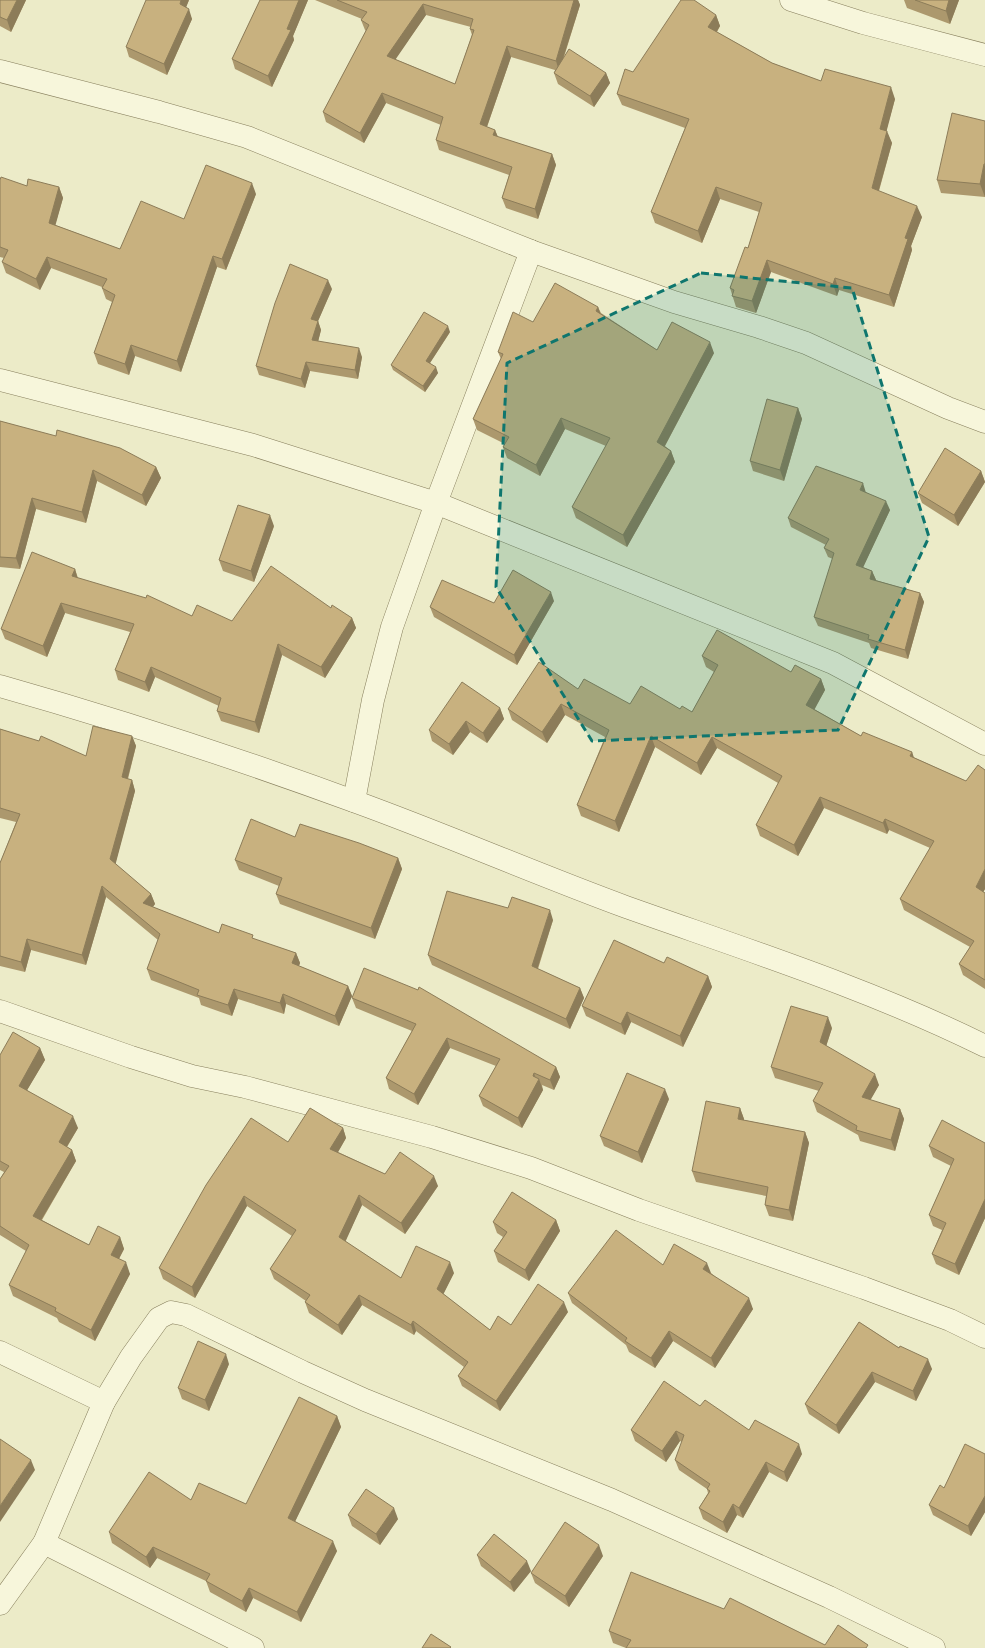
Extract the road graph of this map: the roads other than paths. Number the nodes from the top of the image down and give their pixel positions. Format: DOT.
graph roads {
  1 [pos="791,0"];
  2 [pos="985,55"];
  3 [pos="0,72"];
  4 [pos="531,251"];
  5 [pos="0,380"];
  6 [pos="985,422"];
  7 [pos="436,504"];
  8 [pos="0,686"];
  9 [pos="985,744"];
  10 [pos="354,801"];
  11 [pos="0,1011"];
  12 [pos="985,1046"];
  13 [pos="985,1337"];
  14 [pos="0,1352"];
  15 [pos="104,1402"];
  16 [pos="44,1543"];
  17 [pos="0,1604"];
  18 [pos="253,1648"];
  19 [pos="934,1648"];
  1 -- 2 [label="street"];
  3 -- 4 [label="street"];
  4 -- 6 [label="street"];
  4 -- 7 [label="street"];
  5 -- 7 [label="street"];
  7 -- 9 [label="street"];
  7 -- 10 [label="street"];
  8 -- 10 [label="street"];
  10 -- 12 [label="street"];
  11 -- 13 [label="street"];
  14 -- 15 [label="street"];
  15 -- 16 [label="street"];
  15 -- 19 [label="street"];
  16 -- 17 [label="street"];
  16 -- 18 [label="street"];
}
